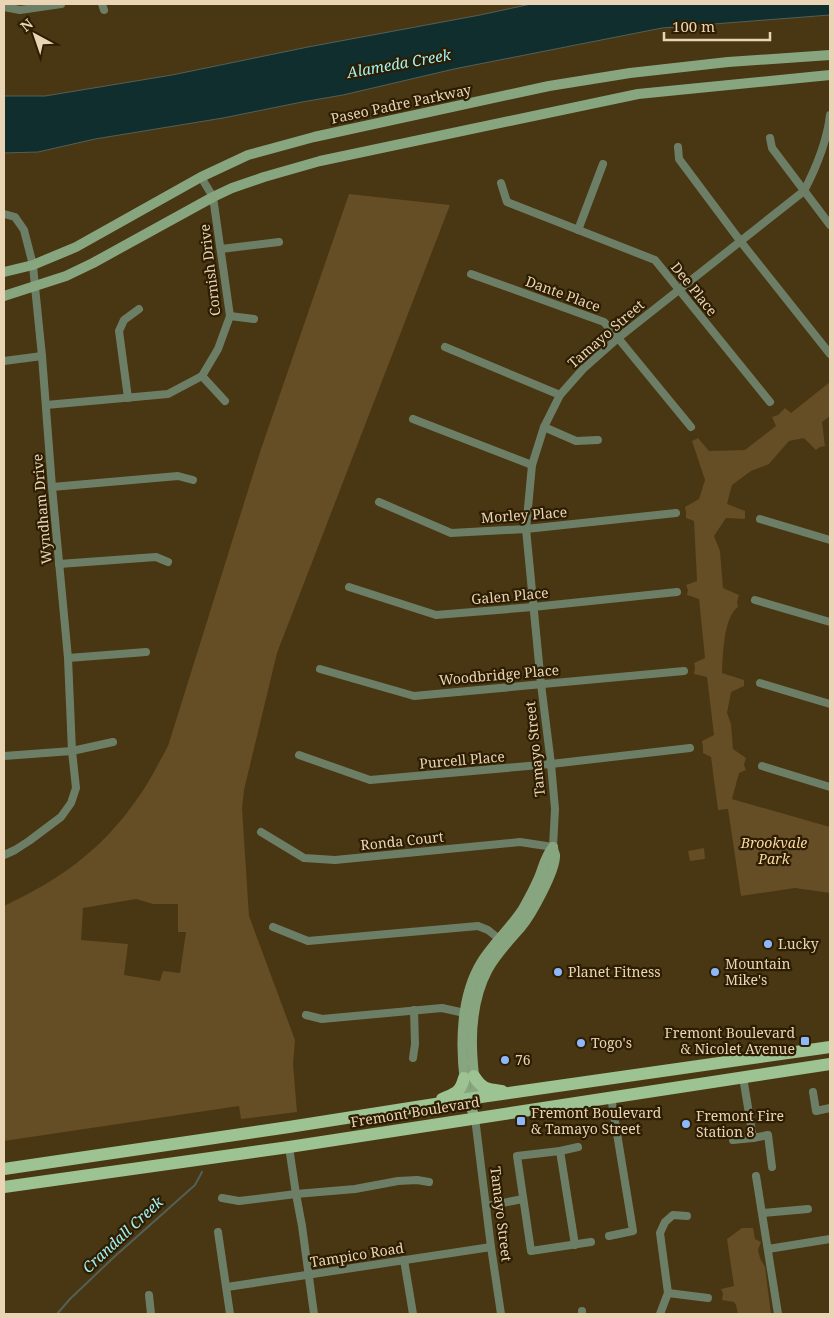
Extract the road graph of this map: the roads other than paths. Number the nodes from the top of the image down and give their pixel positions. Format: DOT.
graph roads {
  1 [pos="61,4"];
  2 [pos="4,7"];
  3 [pos="830,55"];
  4 [pos="830,75"];
  5 [pos="830,115"];
  6 [pos="829,133"];
  7 [pos="770,138"];
  8 [pos="678,147"];
  9 [pos="603,164"];
  10 [pos="201,177"];
  11 [pos="501,183"];
  12 [pos="804,191"];
  13 [pos="213,197"];
  14 [pos="4,214"];
  15 [pos="830,225"];
  16 [pos="578,230"];
  17 [pos="279,242"];
  18 [pos="741,242"];
  19 [pos="221,248"];
  20 [pos="33,265"];
  21 [pos="4,272"];
  22 [pos="471,274"];
  23 [pos="35,286"];
  24 [pos="680,290"];
  25 [pos="4,296"];
  26 [pos="139,308"];
  27 [pos="230,316"];
  28 [pos="254,320"];
  29 [pos="618,338"];
  30 [pos="445,347"];
  31 [pos="830,354"];
  32 [pos="42,356"];
  33 [pos="4,361"];
  34 [pos="202,376"];
  35 [pos="560,395"];
  36 [pos="128,398"];
  37 [pos="225,401"];
  38 [pos="770,402"];
  39 [pos="46,405"];
  40 [pos="413,419"];
  41 [pos="544,427"];
  42 [pos="691,427"];
  43 [pos="598,440"];
  44 [pos="532,465"];
  45 [pos="193,480"];
  46 [pos="52,487"];
  47 [pos="379,502"];
  48 [pos="676,513"];
  49 [pos="760,519"];
  50 [pos="526,529"];
  51 [pos="830,540"];
  52 [pos="168,562"];
  53 [pos="59,564"];
  54 [pos="349,587"];
  55 [pos="677,592"];
  56 [pos="755,600"];
  57 [pos="533,607"];
  58 [pos="830,622"];
  59 [pos="146,652"];
  60 [pos="68,658"];
  61 [pos="320,669"];
  62 [pos="684,671"];
  63 [pos="760,683"];
  64 [pos="541,684"];
  65 [pos="830,704"];
  66 [pos="113,742"];
  67 [pos="690,748"];
  68 [pos="72,751"];
  69 [pos="299,755"];
  70 [pos="4,756"];
  71 [pos="551,764"];
  72 [pos="762,766"];
  73 [pos="830,787"];
  74 [pos="261,832"];
  75 [pos="552,847"];
  76 [pos="4,855"];
  77 [pos="273,927"];
  78 [pos="502,941"];
  79 [pos="414,1010"];
  80 [pos="469,1013"];
  81 [pos="306,1015"];
  82 [pos="830,1047"];
  83 [pos="413,1058"];
  84 [pos="830,1064"];
  85 [pos="469,1077"];
  86 [pos="743,1077"];
  87 [pos="516,1092"];
  88 [pos="813,1092"];
  89 [pos="611,1097"];
  90 [pos="472,1099"];
  91 [pos="424,1106"];
  92 [pos="830,1108"];
  93 [pos="475,1118"];
  94 [pos="753,1138"];
  95 [pos="733,1140"];
  96 [pos="289,1147"];
  97 [pos="578,1147"];
  98 [pos="560,1150"];
  99 [pos="772,1167"];
  100 [pos="4,1169"];
  101 [pos="756,1176"];
  102 [pos="429,1182"];
  103 [pos="4,1186"];
  104 [pos="296,1194"];
  105 [pos="222,1198"];
  106 [pos="524,1199"];
  107 [pos="486,1206"];
  108 [pos="808,1208"];
  109 [pos="763,1213"];
  110 [pos="687,1216"];
  111 [pos="218,1232"];
  112 [pos="609,1236"];
  113 [pos="830,1239"];
  114 [pos="591,1242"];
  115 [pos="575,1245"];
  116 [pos="491,1247"];
  117 [pos="768,1249"];
  118 [pos="404,1260"];
  119 [pos="308,1275"];
  120 [pos="226,1287"];
  121 [pos="668,1293"];
  122 [pos="149,1295"];
  123 [pos="708,1298"];
  124 [pos="150,1314"];
  125 [pos="230,1314"];
  126 [pos="314,1314"];
  127 [pos="413,1314"];
  128 [pos="501,1314"];
  129 [pos="660,1314"];
  130 [pos="778,1314"];
  1 -- 2 [label="street"];
  3 -- 10 [label="main road, Paseo Padre Parkway"];
  4 -- 13 [label="main road"];
  5 -- 6 [label="street, Tamayo Street"];
  6 -- 12 [label="street, Tamayo Street"];
  7 -- 12 [label="street"];
  8 -- 18 [label="street"];
  9 -- 16 [label="street"];
  10 -- 13 [label="street, Cornish Drive"];
  10 -- 20 [label="main road, Paseo Padre Parkway"];
  11 -- 16 [label="street, Dee Place"];
  12 -- 15 [label="street"];
  12 -- 18 [label="street, Tamayo Street"];
  13 -- 19 [label="street, Cornish Drive"];
  13 -- 23 [label="main road"];
  14 -- 20 [label="street, Wyndham Drive"];
  16 -- 24 [label="street, Dee Place"];
  17 -- 19 [label="street"];
  18 -- 24 [label="street, Tamayo Street"];
  18 -- 31 [label="street"];
  19 -- 27 [label="street, Cornish Drive"];
  20 -- 21 [label="main road, Paseo Padre Parkway"];
  20 -- 23 [label="street, Wyndham Drive"];
  22 -- 29 [label="street, Dante Place"];
  23 -- 25 [label="main road"];
  23 -- 32 [label="street, Wyndham Drive"];
  24 -- 29 [label="street, Tamayo Street"];
  24 -- 38 [label="street, Dee Place"];
  26 -- 36 [label="street"];
  27 -- 28 [label="street"];
  27 -- 34 [label="street, Cornish Drive"];
  29 -- 35 [label="street, Tamayo Street"];
  29 -- 42 [label="street, Dante Place"];
  30 -- 35 [label="street"];
  32 -- 33 [label="street"];
  32 -- 39 [label="street, Wyndham Drive"];
  34 -- 36 [label="street"];
  34 -- 37 [label="street"];
  35 -- 41 [label="street, Tamayo Street"];
  36 -- 39 [label="street"];
  39 -- 46 [label="street, Wyndham Drive"];
  40 -- 44 [label="street"];
  41 -- 43 [label="street"];
  41 -- 44 [label="street, Tamayo Street"];
  44 -- 50 [label="street, Tamayo Street"];
  45 -- 46 [label="street"];
  46 -- 53 [label="street, Wyndham Drive"];
  47 -- 50 [label="street, Morley Place"];
  48 -- 50 [label="street, Morley Place"];
  49 -- 51 [label="street"];
  50 -- 57 [label="street, Tamayo Street"];
  52 -- 53 [label="street"];
  53 -- 60 [label="street, Wyndham Drive"];
  54 -- 57 [label="street, Galen Place"];
  55 -- 57 [label="street, Galen Place"];
  56 -- 58 [label="street"];
  57 -- 64 [label="street, Tamayo Street"];
  59 -- 60 [label="street"];
  60 -- 68 [label="street, Wyndham Drive"];
  61 -- 64 [label="street, Woodbridge Place"];
  62 -- 64 [label="street, Woodbridge Place"];
  63 -- 65 [label="street"];
  64 -- 71 [label="street, Tamayo Street"];
  66 -- 68 [label="street"];
  67 -- 71 [label="street, Purcell Place"];
  68 -- 70 [label="street"];
  68 -- 76 [label="street, Wyndham Drive"];
  69 -- 71 [label="street, Purcell Place"];
  71 -- 75 [label="street, Tamayo Street"];
  72 -- 73 [label="street"];
  74 -- 75 [label="street, Ronda Court"];
  75 -- 78 [label="main road, Tamayo Street"];
  77 -- 78 [label="street"];
  78 -- 80 [label="main road, Tamayo Street"];
  79 -- 80 [label="street"];
  79 -- 81 [label="street"];
  79 -- 83 [label="street"];
  80 -- 85 [label="main road, Tamayo Street"];
  82 -- 87 [label="main road, Fremont Boulevard"];
  84 -- 86 [label="main road, Fremont Boulevard"];
  85 -- 87 [label="main road"];
  85 -- 90 [label="main road, Tamayo Street"];
  85 -- 91 [label="main road"];
  86 -- 89 [label="main road, Fremont Boulevard"];
  86 -- 94 [label="street"];
  87 -- 90 [label="main road, Fremont Boulevard"];
  88 -- 92 [label="street"];
  89 -- 93 [label="main road, Fremont Boulevard"];
  89 -- 112 [label="street"];
  90 -- 91 [label="main road, Fremont Boulevard"];
  90 -- 93 [label="main road, Tamayo Street"];
  91 -- 100 [label="main road, Fremont Boulevard"];
  93 -- 96 [label="main road, Fremont Boulevard"];
  93 -- 107 [label="street, Tamayo Street"];
  94 -- 95 [label="street"];
  94 -- 99 [label="street"];
  96 -- 103 [label="main road, Fremont Boulevard"];
  96 -- 104 [label="street"];
  97 -- 98 [label="street"];
  98 -- 106 [label="street"];
  98 -- 115 [label="street"];
  101 -- 109 [label="street"];
  102 -- 104 [label="street"];
  104 -- 105 [label="street"];
  104 -- 119 [label="street"];
  106 -- 107 [label="street"];
  106 -- 115 [label="street"];
  107 -- 116 [label="street, Tamayo Street"];
  108 -- 109 [label="street"];
  109 -- 117 [label="street"];
  110 -- 121 [label="street"];
  111 -- 120 [label="street"];
  113 -- 117 [label="street"];
  114 -- 115 [label="street"];
  116 -- 118 [label="street, Tampico Road"];
  116 -- 128 [label="street, Tamayo Street"];
  117 -- 130 [label="street"];
  118 -- 119 [label="street, Tampico Road"];
  118 -- 127 [label="street"];
  119 -- 120 [label="street, Tampico Road"];
  119 -- 126 [label="street"];
  120 -- 125 [label="street"];
  121 -- 123 [label="street"];
  121 -- 129 [label="street"];
  122 -- 124 [label="street"];
}
